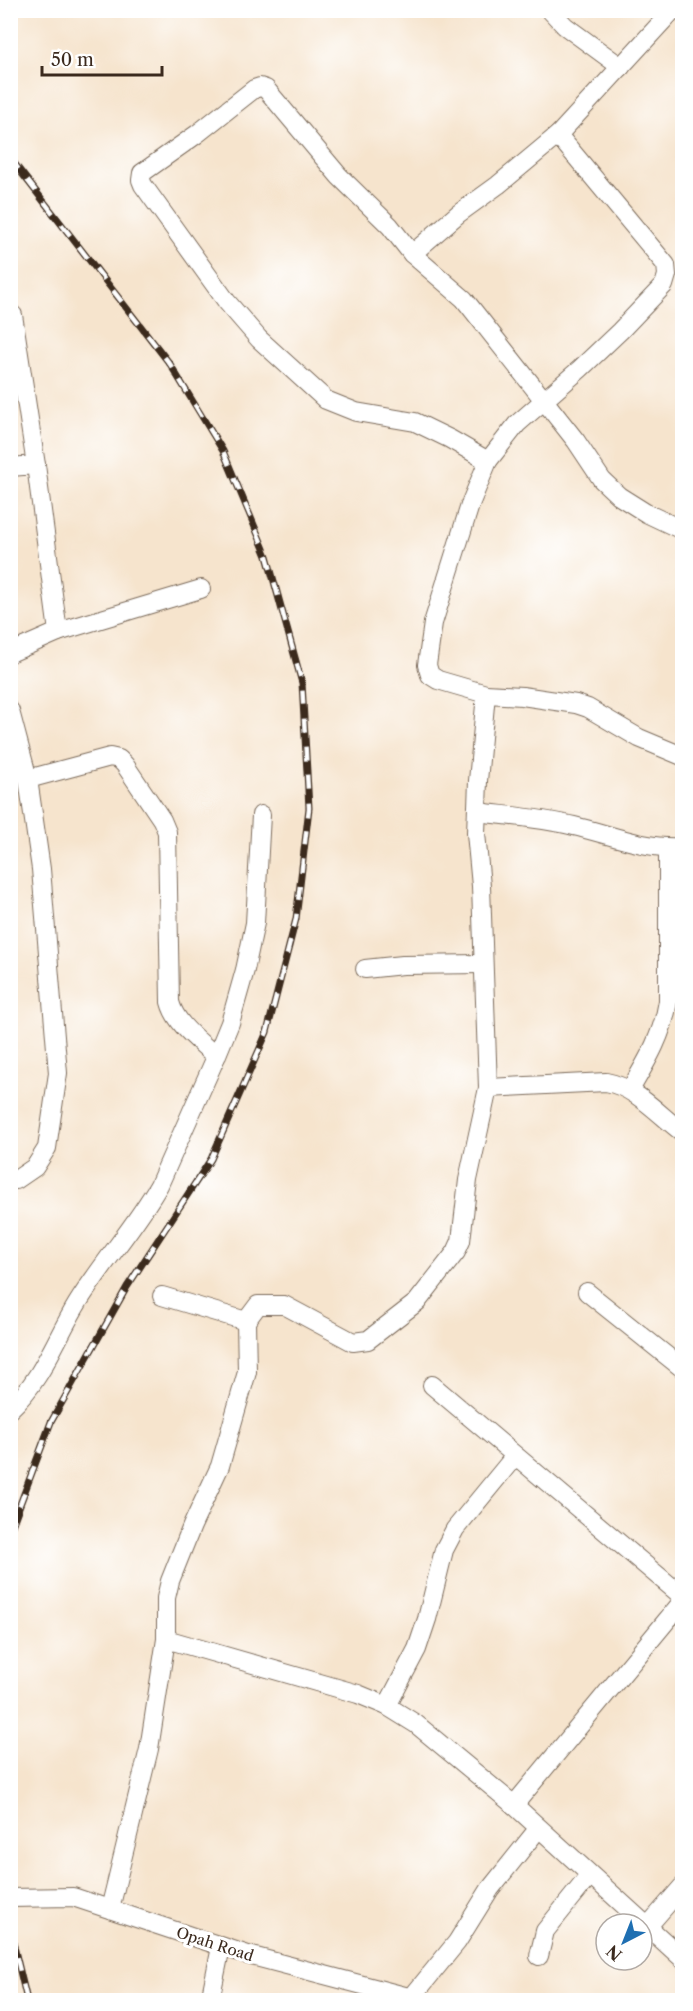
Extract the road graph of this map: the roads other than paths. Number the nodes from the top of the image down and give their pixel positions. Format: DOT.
graph roads {
  1 [pos="550,10"];
  2 [pos="673,10"];
  3 [pos="679,10"];
  4 [pos="682,15"];
  5 [pos="621,67"];
  6 [pos="558,135"];
  7 [pos="412,254"];
  8 [pos="13,315"];
  9 [pos="544,400"];
  10 [pos="488,462"];
  11 [pos="36,465"];
  12 [pos="10,467"];
  13 [pos="682,530"];
  14 [pos="201,589"];
  15 [pos="58,632"];
  16 [pos="10,653"];
  17 [pos="486,694"];
  18 [pos="10,711"];
  19 [pos="682,756"];
  20 [pos="28,779"];
  21 [pos="477,812"];
  22 [pos="261,815"];
  23 [pos="675,847"];
  24 [pos="483,964"];
  25 [pos="365,969"];
  26 [pos="216,1058"];
  27 [pos="488,1088"];
  28 [pos="630,1090"];
  29 [pos="682,1132"];
  30 [pos="10,1180"];
  31 [pos="587,1292"];
  32 [pos="162,1296"];
  33 [pos="246,1321"];
  34 [pos="682,1368"];
  35 [pos="432,1385"];
  36 [pos="10,1409"];
  37 [pos="515,1456"];
  38 [pos="682,1596"];
  39 [pos="682,1602"];
  40 [pos="166,1639"];
  41 [pos="387,1706"];
  42 [pos="514,1805"];
  43 [pos="538,1829"];
  44 [pos="590,1875"];
  45 [pos="682,1887"];
  46 [pos="11,1895"];
  47 [pos="110,1908"];
  48 [pos="632,1912"];
  49 [pos="654,1919"];
  50 [pos="654,1932"];
  51 [pos="221,1947"];
  52 [pos="539,1956"];
  53 [pos="682,1958"];
  54 [pos="416,1999"];
  55 [pos="210,2001"];
  1 -- 5 [label="street"];
  2 -- 5 [label="street"];
  3 -- 4 [label="street"];
  5 -- 6 [label="street"];
  6 -- 7 [label="street"];
  6 -- 9 [label="street"];
  7 -- 9 [label="street"];
  7 -- 10 [label="street"];
  8 -- 11 [label="street"];
  9 -- 10 [label="street"];
  9 -- 13 [label="street"];
  10 -- 17 [label="street"];
  11 -- 12 [label="street"];
  11 -- 15 [label="street"];
  14 -- 15 [label="street"];
  15 -- 16 [label="street"];
  17 -- 19 [label="street"];
  17 -- 21 [label="street"];
  18 -- 20 [label="street"];
  20 -- 26 [label="street"];
  20 -- 30 [label="street"];
  21 -- 23 [label="street"];
  21 -- 24 [label="street"];
  22 -- 26 [label="street"];
  23 -- 28 [label="street"];
  24 -- 25 [label="street"];
  24 -- 27 [label="street"];
  26 -- 36 [label="street"];
  27 -- 28 [label="street"];
  27 -- 33 [label="street"];
  28 -- 29 [label="street"];
  31 -- 34 [label="street"];
  32 -- 33 [label="street"];
  33 -- 40 [label="street"];
  35 -- 37 [label="street"];
  37 -- 38 [label="street"];
  37 -- 41 [label="street"];
  39 -- 42 [label="street"];
  40 -- 41 [label="street"];
  40 -- 47 [label="street"];
  41 -- 42 [label="street"];
  42 -- 43 [label="street"];
  43 -- 44 [label="street"];
  43 -- 54 [label="street"];
  44 -- 48 [label="street"];
  44 -- 52 [label="street"];
  45 -- 49 [label="street"];
  46 -- 47 [label="street, Opah Road"];
  47 -- 51 [label="street, Opah Road"];
  50 -- 53 [label="street"];
  51 -- 54 [label="street, Opah Road"];
  51 -- 55 [label="street"];
}
